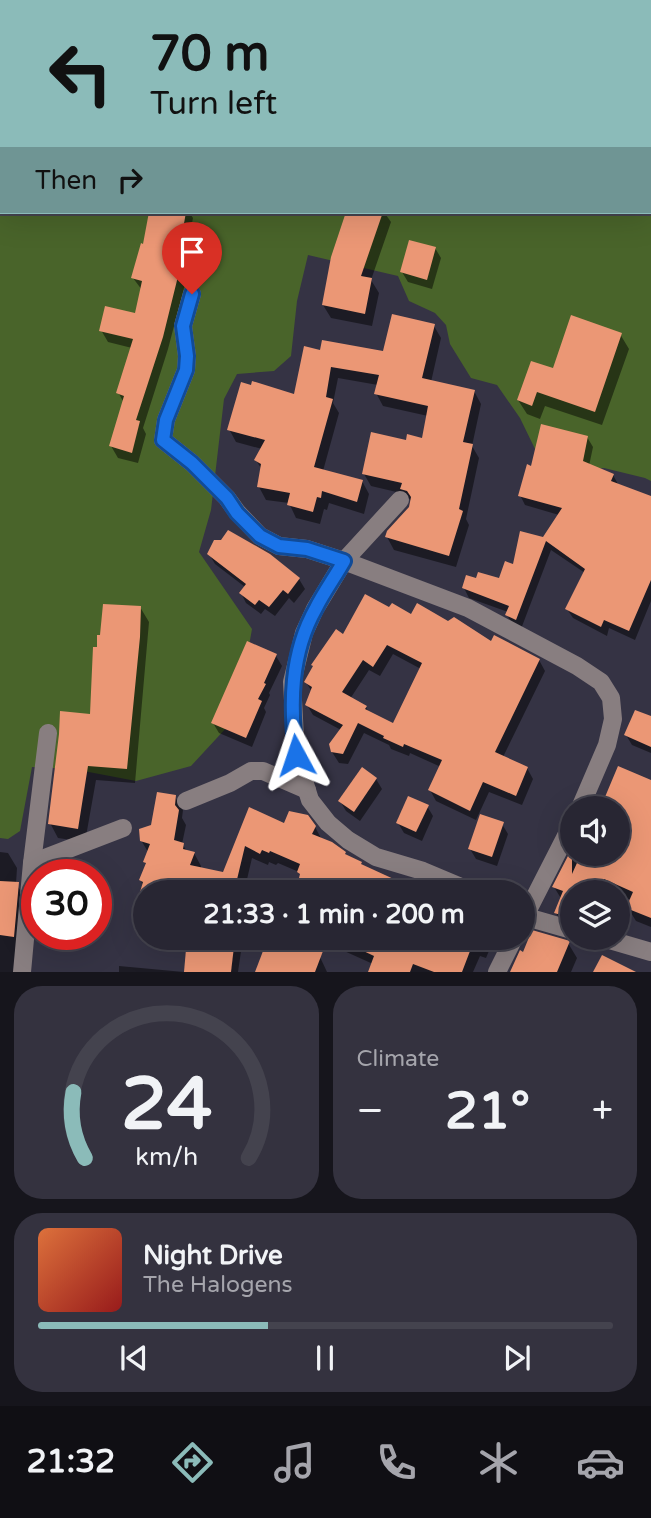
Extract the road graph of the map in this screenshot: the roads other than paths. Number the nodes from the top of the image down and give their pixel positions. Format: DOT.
graph roads {
  1 [pos="192,294"];
  2 [pos="400,500"];
  3 [pos="344,561"];
  4 [pos="48,733"];
  5 [pos="307,790"];
  6 [pos="585,796"];
  7 [pos="186,801"];
  8 [pos="123,828"];
  9 [pos="560,848"];
  10 [pos="32,859"];
  11 [pos="42,859"];
  12 [pos="445,880"];
  13 [pos="535,896"];
  14 [pos="535,921"];
  15 [pos="560,927"];
  16 [pos="630,946"];
  17 [pos="24,950"];
  18 [pos="508,950"];
  19 [pos="651,952"];
  20 [pos="22,972"];
  21 [pos="497,972"];
  1 -- 3 [label="street"];
  2 -- 3 [label="street"];
  3 -- 5 [label="street"];
  3 -- 6 [label="street"];
  4 -- 10 [label="street"];
  5 -- 7 [label="street"];
  5 -- 12 [label="street"];
  8 -- 11 [label="street"];
  9 -- 13 [label="street"];
  14 -- 15 [label="street"];
  16 -- 19 [label="street"];
  17 -- 20 [label="street"];
  18 -- 21 [label="street"];
}
